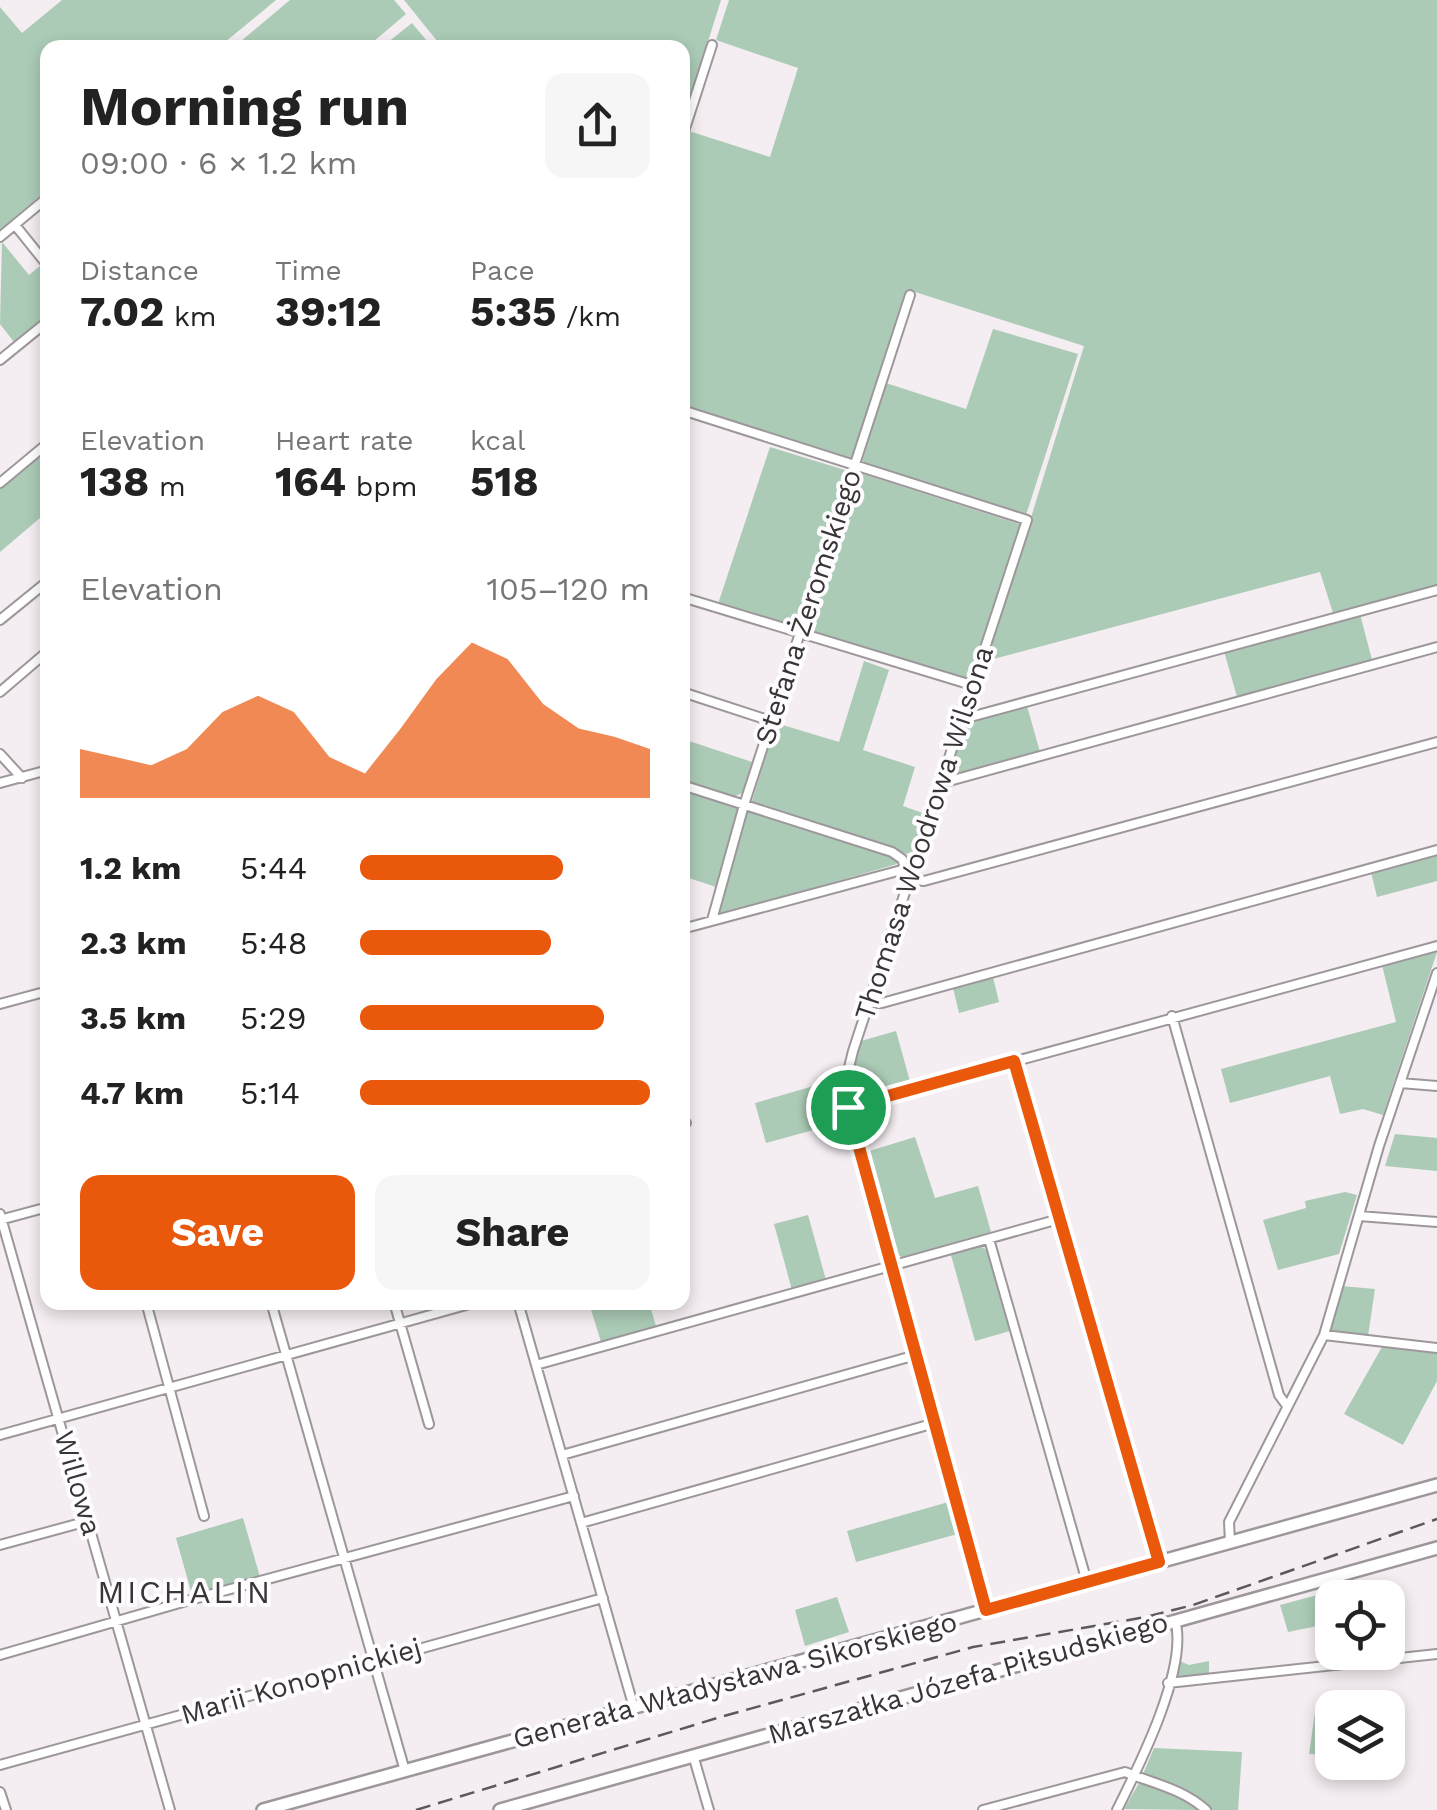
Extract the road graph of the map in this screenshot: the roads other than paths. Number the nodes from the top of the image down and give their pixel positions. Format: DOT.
graph roads {
  1 [pos="712,44"];
  2 [pos="690,113"];
  3 [pos="40,204"];
  4 [pos="14,225"];
  5 [pos="0,237"];
  6 [pos="40,256"];
  7 [pos="910,296"];
  8 [pos="40,328"];
  9 [pos="0,360"];
  10 [pos="690,413"];
  11 [pos="40,449"];
  12 [pos="855,465"];
  13 [pos="0,483"];
  14 [pos="40,588"];
  15 [pos="1437,590"];
  16 [pos="690,600"];
  17 [pos="0,620"];
  18 [pos="799,634"];
  19 [pos="1437,646"];
  20 [pos="40,659"];
  21 [pos="974,686"];
  22 [pos="0,692"];
  23 [pos="690,695"];
  24 [pos="964,719"];
  25 [pos="771,721"];
  26 [pos="1437,742"];
  27 [pos="0,754"];
  28 [pos="40,772"];
  29 [pos="22,778"];
  30 [pos="942,783"];
  31 [pos="0,784"];
  32 [pos="690,788"];
  33 [pos="744,805"];
  34 [pos="1437,850"];
  35 [pos="909,868"];
  36 [pos="910,879"];
  37 [pos="712,920"];
  38 [pos="690,927"];
  39 [pos="1437,946"];
  40 [pos="1437,973"];
  41 [pos="40,994"];
  42 [pos="868,1003"];
  43 [pos="0,1004"];
  44 [pos="1172,1016"];
  45 [pos="1014,1061"];
  46 [pos="1400,1082"];
  47 [pos="1437,1086"];
  48 [pos="848,1107"];
  49 [pos="40,1209"];
  50 [pos="1358,1216"];
  51 [pos="1,1218"];
  52 [pos="1060,1219"];
  53 [pos="1437,1222"];
  54 [pos="989,1239"];
  55 [pos="892,1267"];
  56 [pos="148,1310"];
  57 [pos="274,1310"];
  58 [pos="396,1310"];
  59 [pos="451,1310"];
  60 [pos="520,1310"];
  61 [pos="401,1325"];
  62 [pos="1324,1334"];
  63 [pos="1437,1348"];
  64 [pos="916,1354"];
  65 [pos="286,1355"];
  66 [pos="536,1365"];
  67 [pos="169,1388"];
  68 [pos="1286,1406"];
  69 [pos="59,1419"];
  70 [pos="430,1424"];
  71 [pos="935,1424"];
  72 [pos="0,1435"];
  73 [pos="562,1455"];
  74 [pos="1437,1484"];
  75 [pos="574,1496"];
  76 [pos="204,1516"];
  77 [pos="88,1521"];
  78 [pos="581,1523"];
  79 [pos="1230,1542"];
  80 [pos="0,1545"];
  81 [pos="1437,1548"];
  82 [pos="344,1558"];
  83 [pos="1159,1562"];
  84 [pos="1087,1582"];
  85 [pos="602,1598"];
  86 [pos="986,1610"];
  87 [pos="1175,1620"];
  88 [pos="117,1622"];
  89 [pos="1437,1654"];
  90 [pos="0,1655"];
  91 [pos="374,1661"];
  92 [pos="1168,1683"];
  93 [pos="634,1708"];
  94 [pos="146,1724"];
  95 [pos="694,1755"];
  96 [pos="0,1765"];
  97 [pos="405,1771"];
  98 [pos="1134,1776"];
  99 [pos="0,1792"];
  100 [pos="6,1810"];
  101 [pos="170,1810"];
  102 [pos="263,1810"];
  103 [pos="500,1810"];
  104 [pos="708,1810"];
  105 [pos="984,1810"];
  106 [pos="1116,1810"];
  107 [pos="1206,1810"];
  1 -- 2 [label="street"];
  3 -- 4 [label="street"];
  4 -- 5 [label="street"];
  4 -- 6 [label="street"];
  7 -- 12 [label="street, Stefana Żeromskiego"];
  8 -- 9 [label="street"];
  10 -- 12 [label="street"];
  11 -- 13 [label="street"];
  12 -- 18 [label="street, Stefana Żeromskiego"];
  12 -- 21 [label="street, Thomasa Woodrowa Wilsona"];
  14 -- 17 [label="street"];
  15 -- 24 [label="street"];
  16 -- 18 [label="street"];
  18 -- 21 [label="street"];
  18 -- 25 [label="street, Stefana Żeromskiego"];
  19 -- 30 [label="street"];
  20 -- 22 [label="street"];
  21 -- 24 [label="street, Thomasa Woodrowa Wilsona"];
  23 -- 25 [label="street"];
  24 -- 30 [label="street, Thomasa Woodrowa Wilsona"];
  25 -- 33 [label="street, Stefana Żeromskiego"];
  26 -- 36 [label="street"];
  27 -- 29 [label="street"];
  28 -- 29 [label="street"];
  29 -- 31 [label="street"];
  30 -- 35 [label="street, Thomasa Woodrowa Wilsona"];
  32 -- 33 [label="street"];
  33 -- 35 [label="street"];
  33 -- 37 [label="street, Stefana Żeromskiego"];
  34 -- 42 [label="street"];
  35 -- 36 [label="street, Thomasa Woodrowa Wilsona"];
  35 -- 37 [label="street"];
  36 -- 42 [label="street, Thomasa Woodrowa Wilsona"];
  37 -- 38 [label="street"];
  39 -- 44 [label="street"];
  40 -- 46 [label="street"];
  41 -- 43 [label="street"];
  42 -- 48 [label="street, Thomasa Woodrowa Wilsona"];
  44 -- 45 [label="street"];
  44 -- 68 [label="street"];
  45 -- 48 [label="street"];
  45 -- 52 [label="street"];
  46 -- 47 [label="street"];
  46 -- 50 [label="street"];
  48 -- 55 [label="street, Thomasa Woodrowa Wilsona"];
  49 -- 51 [label="street"];
  50 -- 53 [label="street"];
  50 -- 62 [label="street"];
  51 -- 69 [label="street, Willowa"];
  52 -- 54 [label="street"];
  52 -- 83 [label="street"];
  54 -- 55 [label="street"];
  54 -- 84 [label="street"];
  55 -- 64 [label="street, Thomasa Woodrowa Wilsona"];
  55 -- 66 [label="street"];
  56 -- 67 [label="street"];
  57 -- 65 [label="street"];
  58 -- 61 [label="street"];
  59 -- 61 [label="street"];
  60 -- 66 [label="street"];
  61 -- 65 [label="street"];
  61 -- 70 [label="street"];
  62 -- 63 [label="street"];
  62 -- 68 [label="street"];
  64 -- 71 [label="street, Thomasa Woodrowa Wilsona"];
  64 -- 73 [label="street"];
  65 -- 67 [label="street"];
  65 -- 82 [label="street"];
  66 -- 73 [label="street"];
  67 -- 69 [label="street"];
  67 -- 76 [label="street"];
  68 -- 79 [label="street"];
  69 -- 72 [label="street"];
  69 -- 77 [label="street, Willowa"];
  71 -- 78 [label="street"];
  71 -- 86 [label="street, Thomasa Woodrowa Wilsona"];
  73 -- 75 [label="street"];
  74 -- 79 [label="main road, Generała Władysława Sikorskiego"];
  75 -- 78 [label="street"];
  75 -- 82 [label="street"];
  77 -- 80 [label="street"];
  77 -- 88 [label="street, Willowa"];
  78 -- 85 [label="street"];
  79 -- 83 [label="main road, Generała Władysława Sikorskiego"];
  81 -- 87 [label="main road, Marszałka Józefa Piłsudskiego"];
  82 -- 88 [label="street"];
  82 -- 91 [label="street"];
  83 -- 84 [label="main road, Generała Władysława Sikorskiego"];
  84 -- 86 [label="main road, Generała Władysława Sikorskiego"];
  85 -- 91 [label="street, Marii Konopnickiej"];
  85 -- 93 [label="street"];
  86 -- 93 [label="main road, Generała Władysława Sikorskiego"];
  87 -- 92 [label="street"];
  87 -- 95 [label="main road, Marszałka Józefa Piłsudskiego"];
  88 -- 90 [label="street"];
  88 -- 94 [label="street, Willowa"];
  89 -- 92 [label="street"];
  91 -- 94 [label="street, Marii Konopnickiej"];
  91 -- 97 [label="street"];
  92 -- 98 [label="street"];
  93 -- 97 [label="main road, Generała Władysława Sikorskiego"];
  94 -- 96 [label="street, Marii Konopnickiej"];
  94 -- 101 [label="street, Willowa"];
  95 -- 103 [label="main road, Marszałka Józefa Piłsudskiego"];
  95 -- 104 [label="street"];
  97 -- 102 [label="main road, Generała Władysława Sikorskiego"];
  98 -- 105 [label="street"];
  98 -- 106 [label="street"];
  98 -- 107 [label="street"];
  99 -- 100 [label="street"];
}
